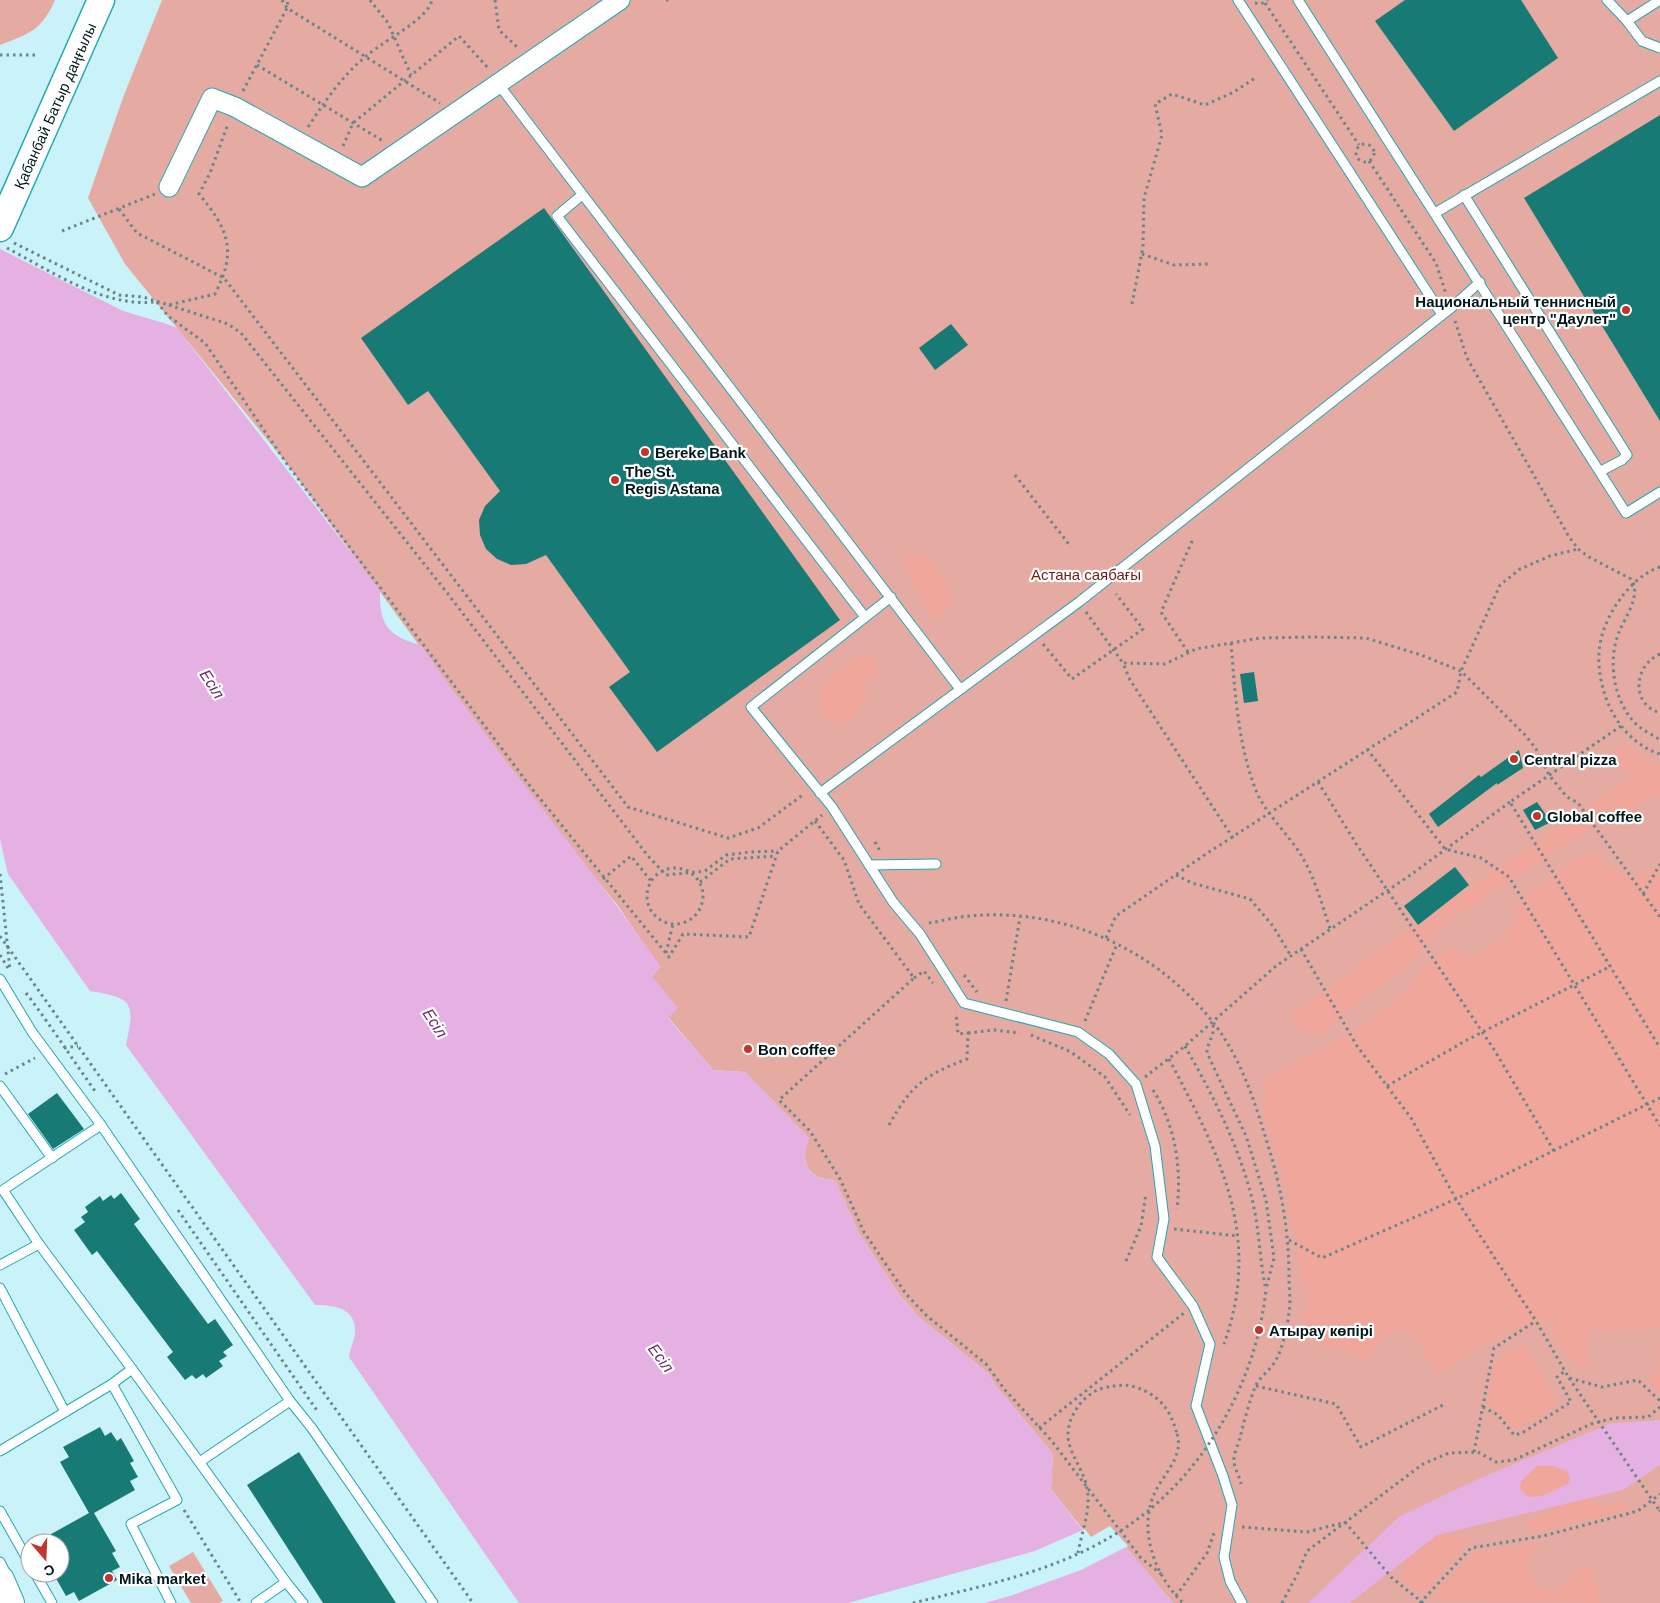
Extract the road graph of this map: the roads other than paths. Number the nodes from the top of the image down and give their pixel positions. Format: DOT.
graph roads {
  1 [pos="101,0"];
  2 [pos="620,0"];
  3 [pos="1238,0"];
  4 [pos="1298,0"];
  5 [pos="1607,0"];
  6 [pos="1660,0"];
  7 [pos="1628,21"];
  8 [pos="1660,48"];
  9 [pos="1660,81"];
  10 [pos="500,84"];
  11 [pos="169,187"];
  12 [pos="582,195"];
  13 [pos="1464,195"];
  14 [pos="1435,213"];
  15 [pos="4,228"];
  16 [pos="1480,282"];
  17 [pos="1441,313"];
  18 [pos="1601,471"];
  19 [pos="1660,492"];
  20 [pos="890,597"];
  21 [pos="865,617"];
  22 [pos="960,690"];
  23 [pos="817,790"];
  24 [pos="936,864"];
  25 [pos="869,865"];
  26 [pos="0,979"];
  27 [pos="0,1086"];
  28 [pos="101,1125"];
  29 [pos="52,1158"];
  30 [pos="39,1244"];
  31 [pos="0,1264"];
  32 [pos="0,1288"];
  33 [pos="132,1368"];
  34 [pos="112,1384"];
  35 [pos="290,1401"];
  36 [pos="65,1412"];
  37 [pos="0,1451"];
  38 [pos="201,1461"];
  39 [pos="0,1511"];
  40 [pos="20,1546"];
  41 [pos="0,1562"];
  42 [pos="286,1582"];
  43 [pos="41,1583"];
  44 [pos="9,1593"];
  45 [pos="52,1603"];
  46 [pos="172,1603"];
  47 [pos="256,1603"];
  48 [pos="303,1603"];
  49 [pos="432,1603"];
  50 [pos="1242,1603"];
  1 -- 15 [label="main road, Қабанбай Батыр даңғылы"];
  2 -- 10 [label="street"];
  3 -- 17 [label="lane"];
  4 -- 14 [label="lane"];
  5 -- 7 [label="lane"];
  6 -- 7 [label="lane"];
  7 -- 8 [label="lane"];
  9 -- 13 [label="lane"];
  10 -- 11 [label="street"];
  10 -- 12 [label="lane"];
  12 -- 20 [label="lane"];
  12 -- 21 [label="lane"];
  13 -- 14 [label="lane"];
  13 -- 18 [label="lane"];
  14 -- 16 [label="lane"];
  16 -- 17 [label="lane"];
  16 -- 18 [label="lane"];
  17 -- 22 [label="lane"];
  18 -- 19 [label="lane"];
  20 -- 21 [label="lane"];
  20 -- 22 [label="lane"];
  21 -- 23 [label="lane"];
  22 -- 23 [label="lane"];
  23 -- 25 [label="lane"];
  24 -- 25 [label="lane"];
  25 -- 50 [label="lane"];
  26 -- 28 [label="lane"];
  27 -- 29 [label="lane"];
  28 -- 29 [label="lane"];
  28 -- 35 [label="lane"];
  29 -- 30 [label="lane"];
  30 -- 31 [label="lane"];
  30 -- 33 [label="lane"];
  32 -- 36 [label="lane"];
  33 -- 34 [label="lane"];
  33 -- 38 [label="lane"];
  34 -- 36 [label="lane"];
  34 -- 46 [label="lane"];
  35 -- 38 [label="lane"];
  35 -- 49 [label="lane"];
  36 -- 37 [label="lane"];
  38 -- 42 [label="lane"];
  39 -- 40 [label="lane"];
  41 -- 44 [label="lane"];
  42 -- 47 [label="lane"];
  42 -- 48 [label="lane"];
  43 -- 45 [label="lane"];
}
